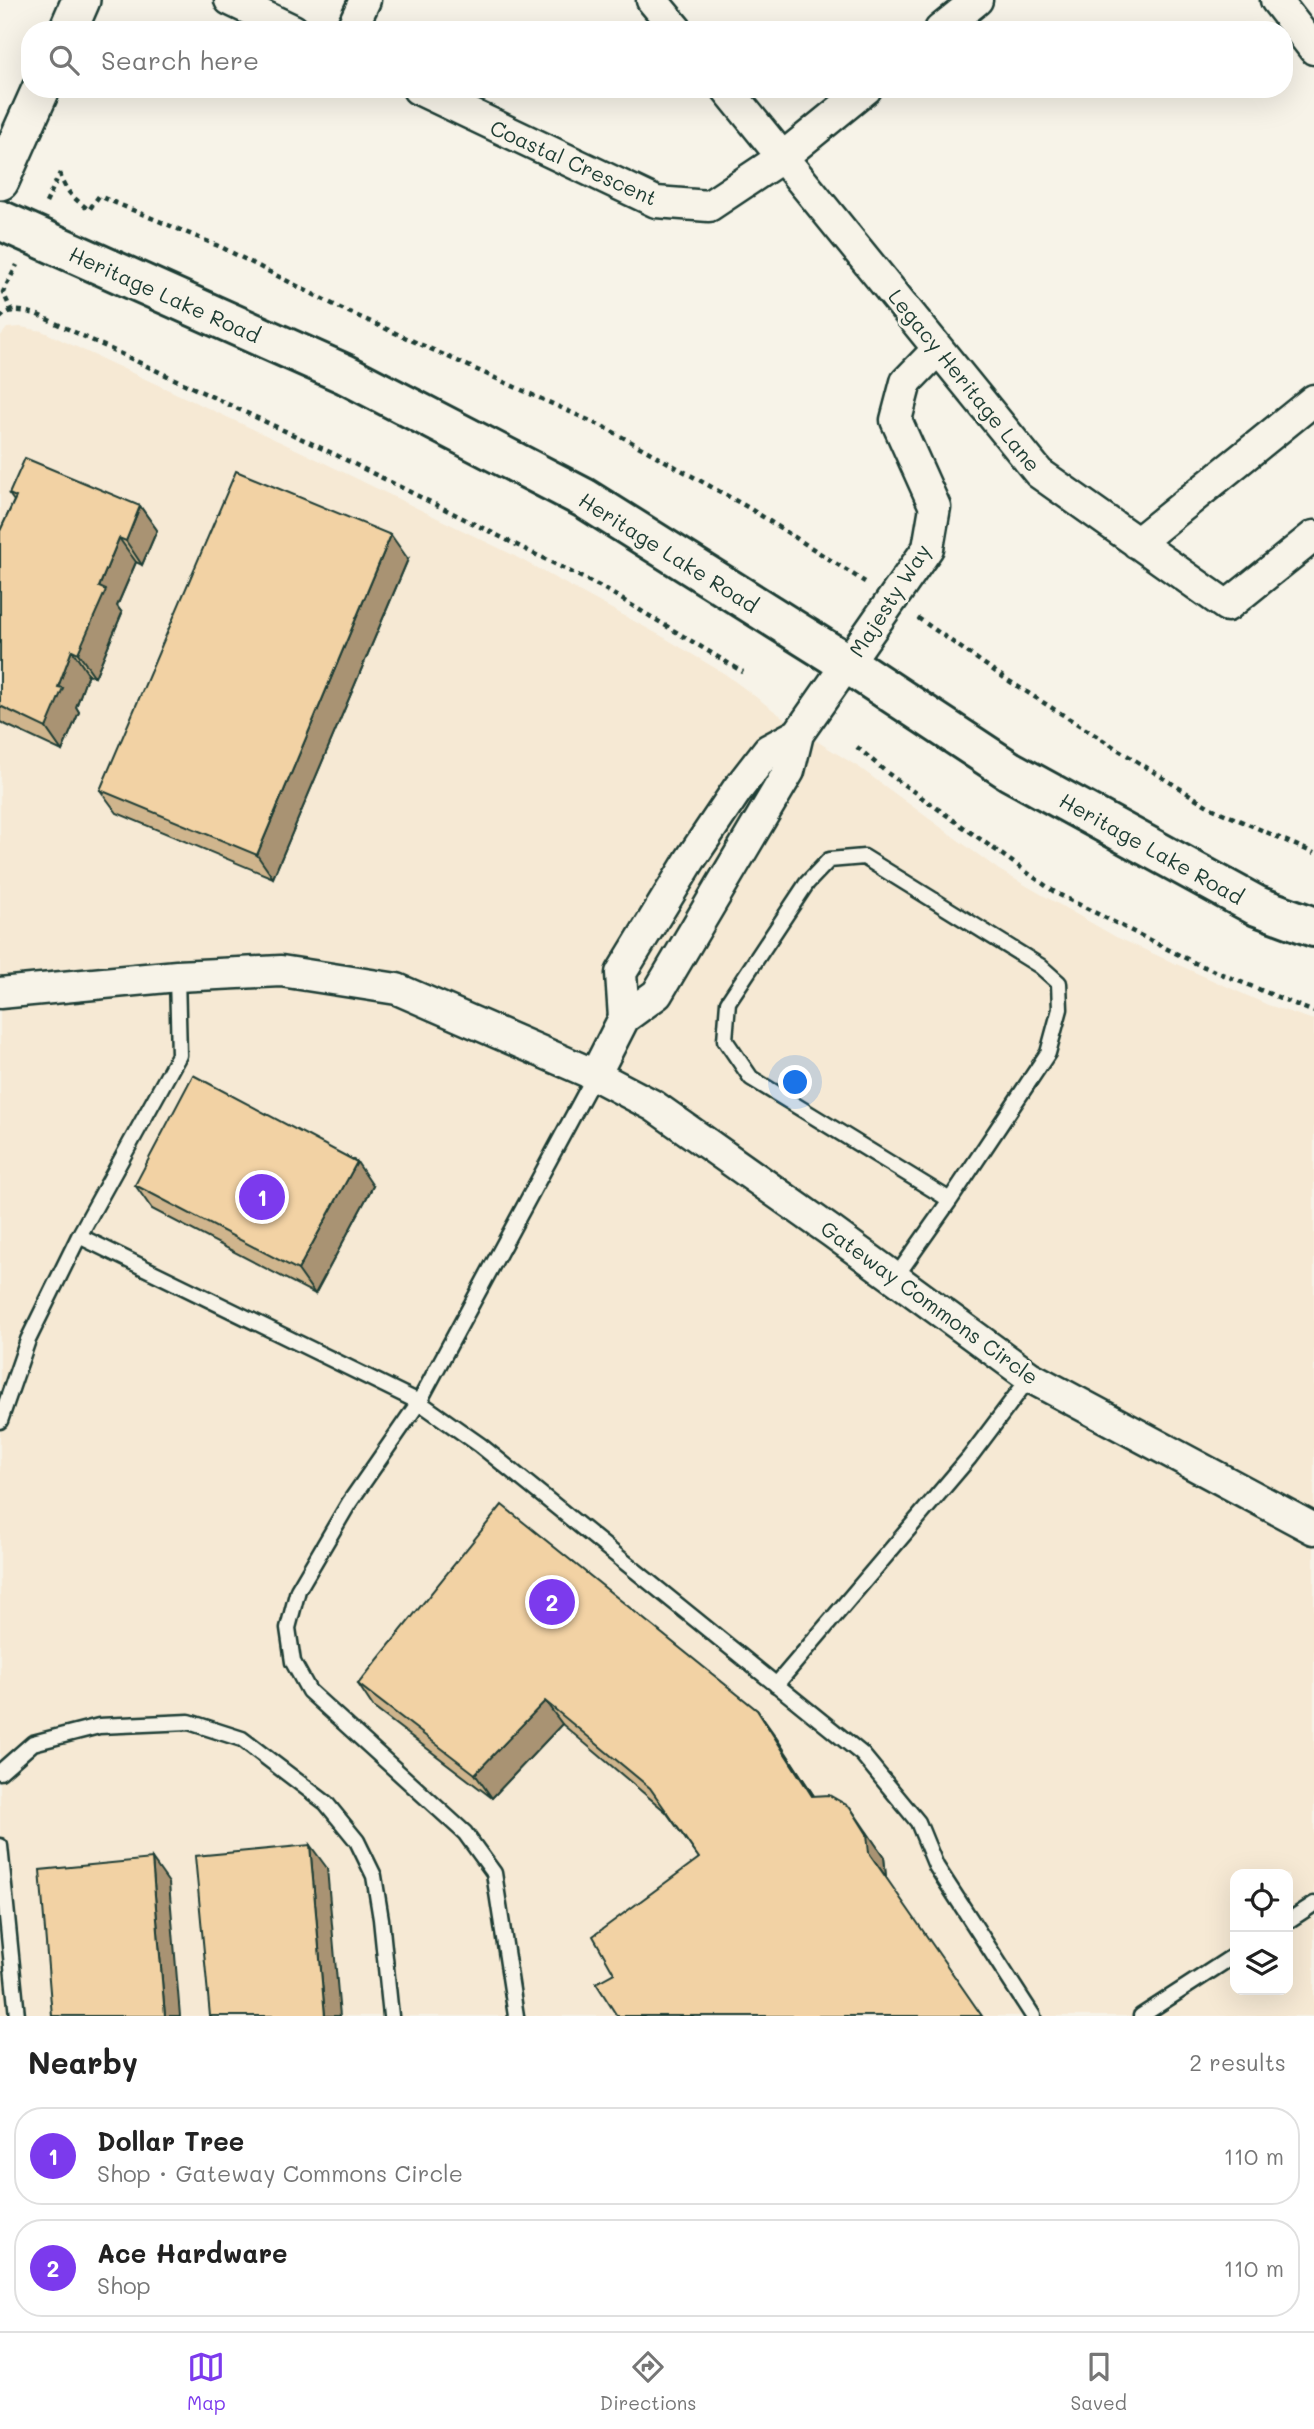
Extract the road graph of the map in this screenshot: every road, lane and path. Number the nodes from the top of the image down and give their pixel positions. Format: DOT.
graph roads {
  1 [pos="81,0"];
  2 [pos="230,0"];
  3 [pos="365,0"];
  4 [pos="652,0"];
  5 [pos="977,0"];
  6 [pos="1276,0"];
  7 [pos="72,21"];
  8 [pos="274,21"];
  9 [pos="355,21"];
  10 [pos="670,21"];
  11 [pos="951,21"];
  12 [pos="1292,21"];
  13 [pos="1293,22"];
  14 [pos="1314,49"];
  15 [pos="37,98"];
  16 [pos="437,98"];
  17 [pos="735,98"];
  18 [pos="855,98"];
  19 [pos="784,156"];
  20 [pos="60,173"];
  21 [pos="0,181"];
  22 [pos="0,220"];
  23 [pos="4,292"];
  24 [pos="12,312"];
  25 [pos="0,318"];
  26 [pos="938,349"];
  27 [pos="1314,400"];
  28 [pos="1314,536"];
  29 [pos="1138,542"];
  30 [pos="857,577"];
  31 [pos="932,628"];
  32 [pos="848,664"];
  33 [pos="743,672"];
  34 [pos="798,734"];
  35 [pos="857,747"];
  36 [pos="1314,853"];
  37 [pos="1314,927"];
  38 [pos="177,976"];
  39 [pos="0,993"];
  40 [pos="1314,1012"];
  41 [pos="624,1018"];
  42 [pos="594,1075"];
  43 [pos="950,1200"];
  44 [pos="79,1236"];
  45 [pos="895,1278"];
  46 [pos="1030,1377"];
  47 [pos="419,1402"];
  48 [pos="0,1421"];
  49 [pos="1314,1529"];
  50 [pos="776,1685"];
  51 [pos="0,1772"];
  52 [pos="0,1846"];
  53 [pos="1314,1904"];
  54 [pos="1293,1918"];
  55 [pos="1230,1958"];
  56 [pos="17,2016"];
  57 [pos="391,2016"];
  58 [pos="516,2016"];
  59 [pos="1033,2016"];
  60 [pos="1141,2016"];
  1 -- 7 [label="street"];
  2 -- 8 [label="street"];
  3 -- 9 [label="street"];
  4 -- 10 [label="street"];
  5 -- 11 [label="street"];
  6 -- 12 [label="street"];
  13 -- 14 [label="street"];
  15 -- 21 [label="street"];
  16 -- 19 [label="street, Coastal Crescent"];
  17 -- 19 [label="street, Legacy Heritage Lane"];
  18 -- 19 [label="street, Coastal Crescent"];
  19 -- 26 [label="street, Legacy Heritage Lane"];
  20 -- 30 [label="path"];
  22 -- 32 [label="main road, Heritage Lake Road"];
  23 -- 24 [label="path"];
  24 -- 25 [label="path"];
  24 -- 33 [label="path"];
  26 -- 29 [label="street, Legacy Heritage Lane"];
  26 -- 32 [label="street, Majesty Way"];
  27 -- 29 [label="street"];
  28 -- 29 [label="street, Legacy Heritage Lane"];
  31 -- 36 [label="path"];
  32 -- 34 [label="street"];
  32 -- 37 [label="main road, Heritage Lake Road"];
  34 -- 41 [label="street"];
  34 -- 41 [label="street"];
  35 -- 40 [label="path"];
  38 -- 39 [label="street, Gateway Commons Circle"];
  38 -- 42 [label="street, Gateway Commons Circle"];
  38 -- 44 [label="lane"];
  41 -- 42 [label="street"];
  42 -- 45 [label="street, Gateway Commons Circle"];
  42 -- 47 [label="lane"];
  43 -- 43 [label="lane"];
  43 -- 45 [label="lane"];
  44 -- 47 [label="lane"];
  44 -- 48 [label="lane"];
  45 -- 46 [label="street, Gateway Commons Circle"];
  46 -- 49 [label="street, Gateway Commons Circle"];
  46 -- 50 [label="lane"];
  47 -- 50 [label="lane"];
  47 -- 58 [label="lane"];
  50 -- 59 [label="lane"];
  51 -- 57 [label="lane"];
  52 -- 56 [label="lane"];
  53 -- 54 [label="lane"];
  55 -- 60 [label="lane"];
}
